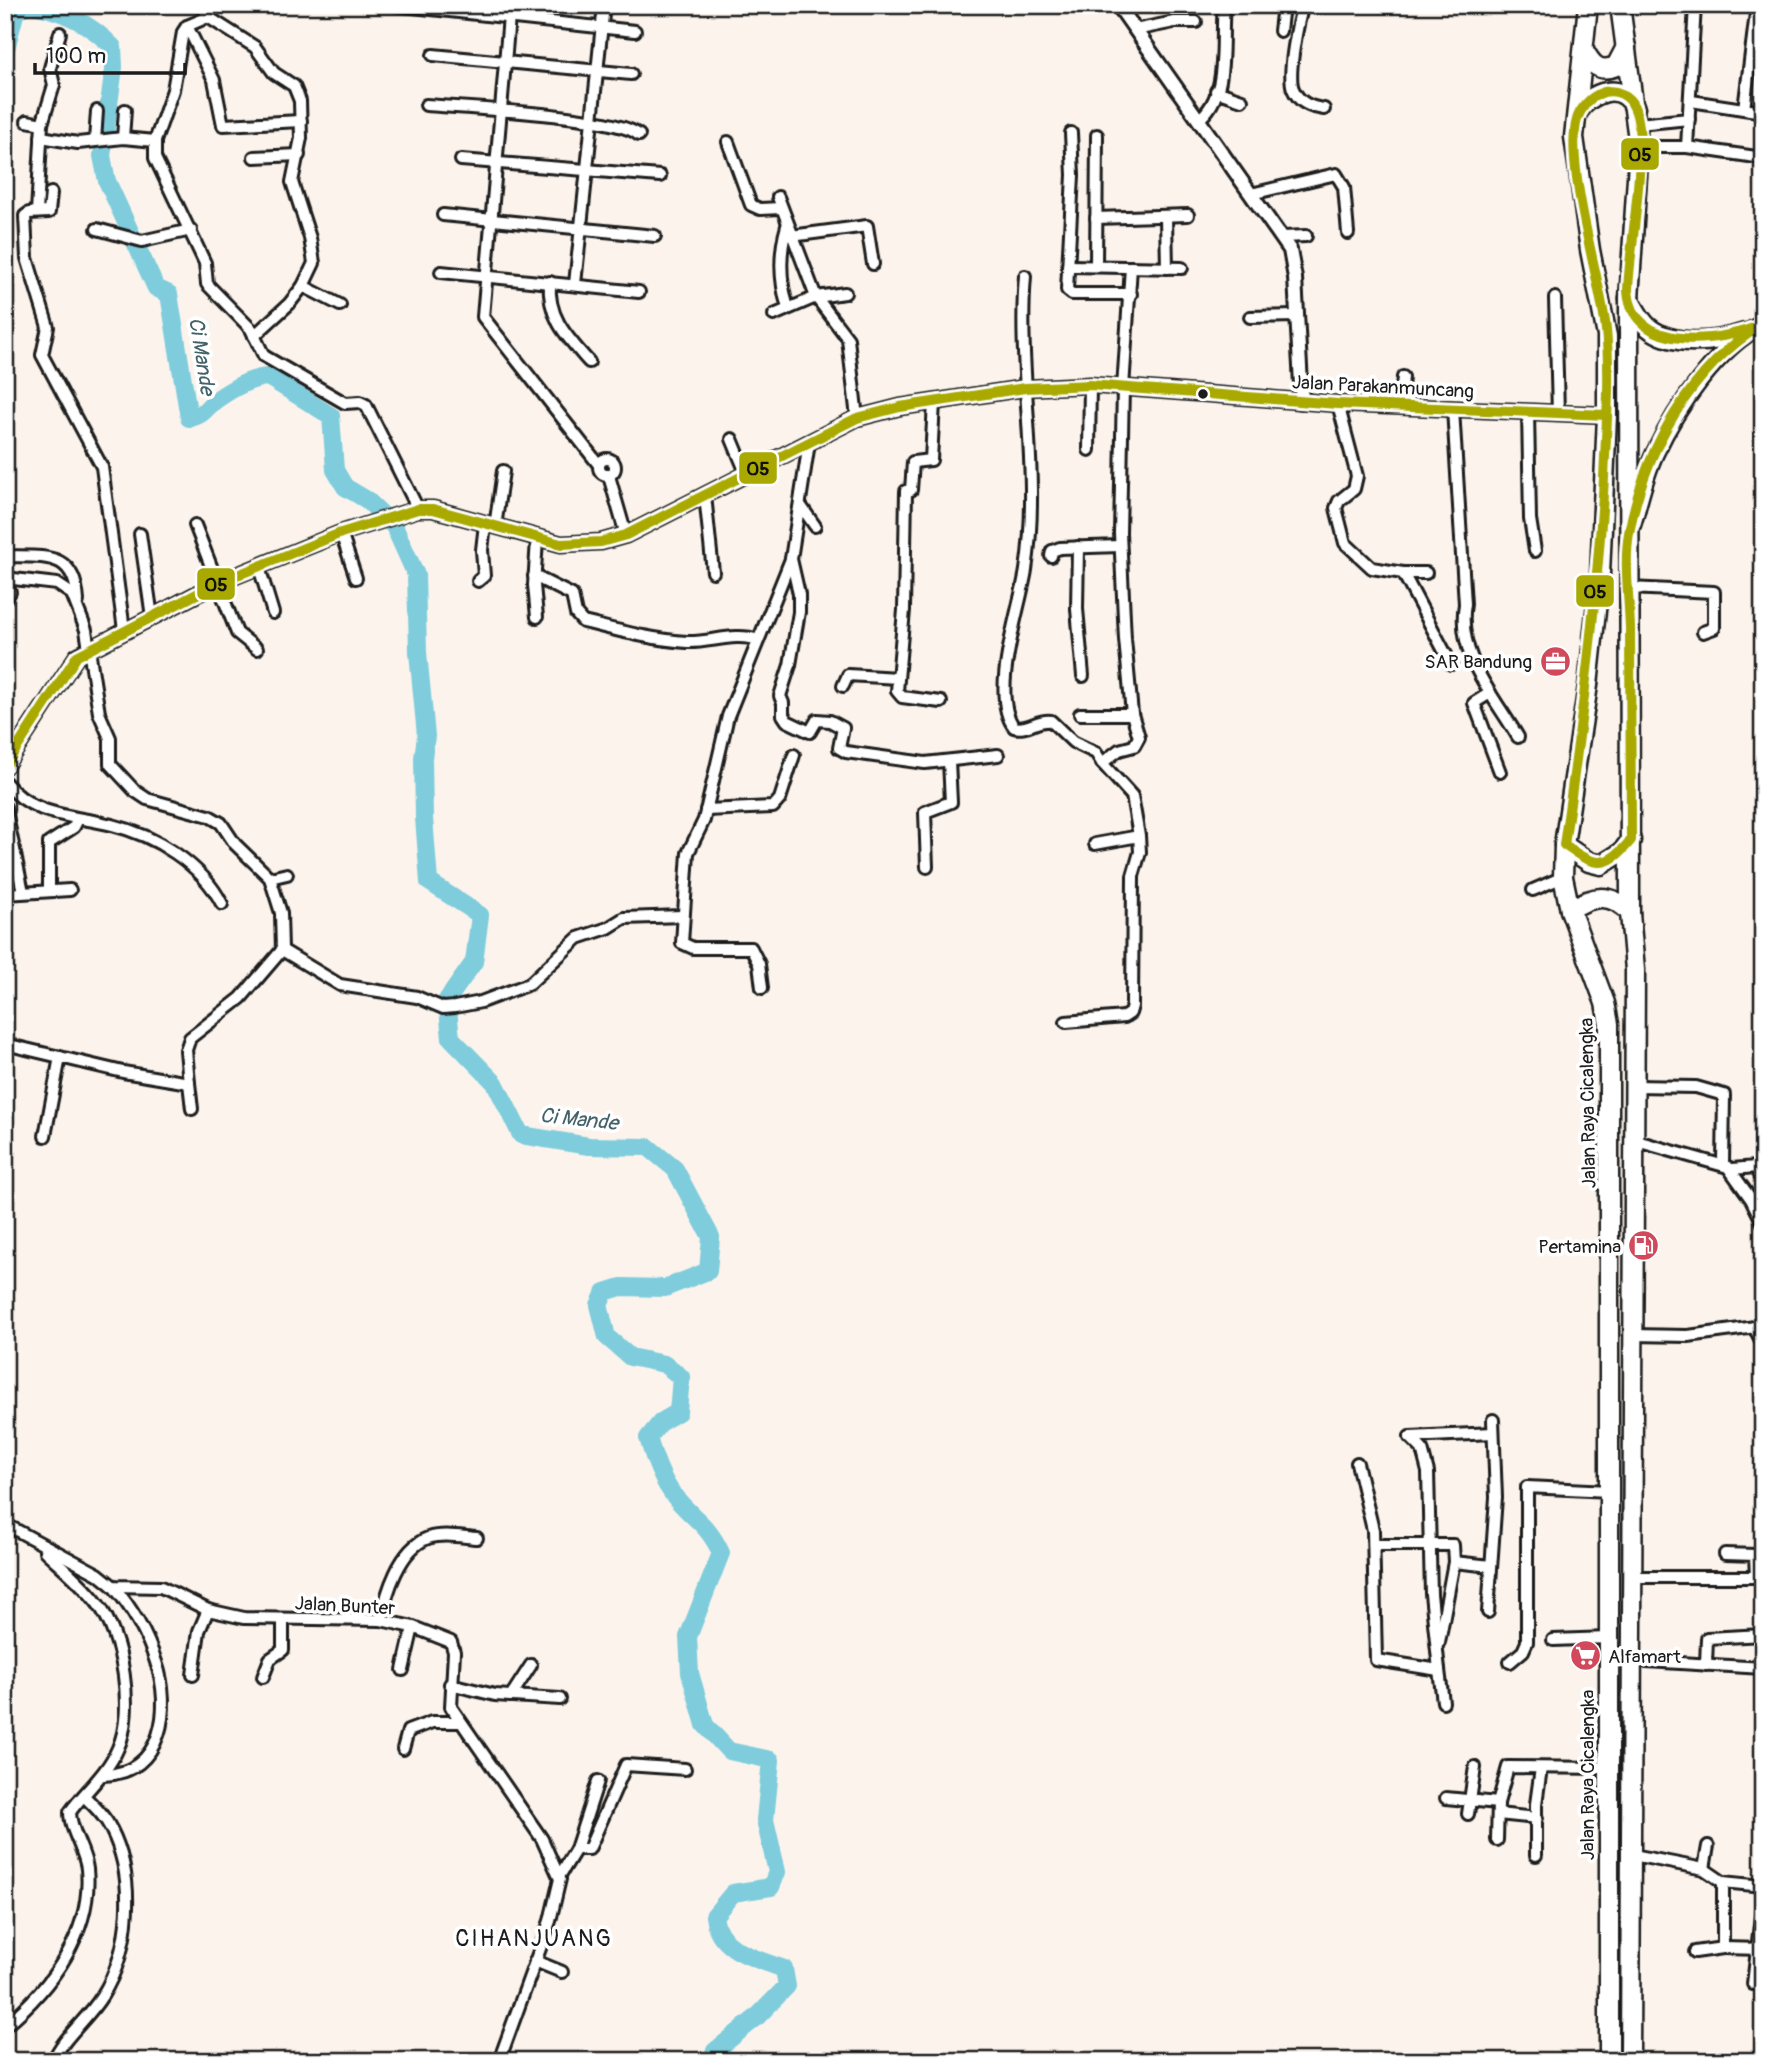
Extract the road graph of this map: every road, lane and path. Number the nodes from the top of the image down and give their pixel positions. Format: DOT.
graph roads {
  1 [pos="202,5"];
  2 [pos="394,5"];
  3 [pos="510,5"];
  4 [pos="604,5"];
  5 [pos="1118,5"];
  6 [pos="1224,5"];
  7 [pos="1283,5"];
  8 [pos="1303,5"];
  9 [pos="1588,5"];
  10 [pos="1620,5"];
  11 [pos="1695,5"];
  12 [pos="1757,5"];
  13 [pos="401,6"];
  14 [pos="208,17"];
  15 [pos="509,18"];
  16 [pos="1196,22"];
  17 [pos="187,26"];
  18 [pos="601,27"];
  19 [pos="1135,30"];
  20 [pos="635,32"];
  21 [pos="1280,32"];
  22 [pos="61,33"];
  23 [pos="1626,47"];
  24 [pos="1295,48"];
  25 [pos="1307,48"];
  26 [pos="1584,50"];
  27 [pos="433,55"];
  28 [pos="505,62"];
  29 [pos="597,71"];
  30 [pos="631,74"];
  31 [pos="1216,92"];
  32 [pos="1242,100"];
  33 [pos="1691,101"];
  34 [pos="426,105"];
  35 [pos="1324,109"];
  36 [pos="1744,109"];
  37 [pos="125,110"];
  38 [pos="97,111"];
  39 [pos="501,111"];
  40 [pos="1763,111"];
  41 [pos="1575,116"];
  42 [pos="1637,116"];
  43 [pos="1689,119"];
  44 [pos="1198,120"];
  45 [pos="27,121"];
  46 [pos="301,121"];
  47 [pos="593,121"];
  48 [pos="42,124"];
  49 [pos="1071,132"];
  50 [pos="639,135"];
  51 [pos="1097,135"];
  52 [pos="41,137"];
  53 [pos="119,138"];
  54 [pos="97,141"];
  55 [pos="155,141"];
  56 [pos="728,142"];
  57 [pos="1639,147"];
  58 [pos="1686,147"];
  59 [pos="299,155"];
  60 [pos="254,157"];
  61 [pos="1763,158"];
  62 [pos="461,160"];
  63 [pos="496,164"];
  64 [pos="587,171"];
  65 [pos="660,176"];
  66 [pos="51,193"];
  67 [pos="1251,194"];
  68 [pos="37,212"];
  69 [pos="443,215"];
  70 [pos="1188,215"];
  71 [pos="1166,217"];
  72 [pos="1096,218"];
  73 [pos="491,219"];
  74 [pos="581,228"];
  75 [pos="97,229"];
  76 [pos="191,230"];
  77 [pos="789,231"];
  78 [pos="1348,233"];
  79 [pos="655,236"];
  80 [pos="1306,236"];
  81 [pos="1283,237"];
  82 [pos="873,264"];
  83 [pos="1068,266"];
  84 [pos="1096,266"];
  85 [pos="1130,267"];
  86 [pos="1167,268"];
  87 [pos="1182,268"];
  88 [pos="441,272"];
  89 [pos="485,275"];
  90 [pos="1025,276"];
  91 [pos="550,282"];
  92 [pos="575,284"];
  93 [pos="303,286"];
  94 [pos="639,292"];
  95 [pos="845,293"];
  96 [pos="1131,294"];
  97 [pos="816,297"];
  98 [pos="1555,298"];
  99 [pos="1629,299"];
  100 [pos="340,305"];
  101 [pos="788,308"];
  102 [pos="774,315"];
  103 [pos="1297,316"];
  104 [pos="1251,317"];
  105 [pos="1763,324"];
  106 [pos="1745,333"];
  107 [pos="254,336"];
  108 [pos="589,362"];
  109 [pos="1403,377"];
  110 [pos="1090,386"];
  111 [pos="1025,388"];
  112 [pos="1123,388"];
  113 [pos="934,402"];
  114 [pos="1302,402"];
  115 [pos="1338,404"];
  116 [pos="1400,407"];
  117 [pos="1453,409"];
  118 [pos="1528,412"];
  119 [pos="1558,413"];
  120 [pos="1607,415"];
  121 [pos="857,418"];
  122 [pos="732,439"];
  123 [pos="809,443"];
  124 [pos="1090,450"];
  125 [pos="503,471"];
  126 [pos="747,475"];
  127 [pos="705,495"];
  128 [pos="801,506"];
  129 [pos="418,509"];
  130 [pos="195,525"];
  131 [pos="490,526"];
  132 [pos="815,526"];
  133 [pos="341,533"];
  134 [pos="140,534"];
  135 [pos="1629,534"];
  136 [pos="626,535"];
  137 [pos="537,540"];
  138 [pos="1078,547"];
  139 [pos="1120,547"];
  140 [pos="1535,551"];
  141 [pos="5,556"];
  142 [pos="1051,556"];
  143 [pos="791,559"];
  144 [pos="259,567"];
  145 [pos="713,572"];
  146 [pos="1403,573"];
  147 [pos="1426,573"];
  148 [pos="534,576"];
  149 [pos="5,578"];
  150 [pos="356,578"];
  151 [pos="478,582"];
  152 [pos="218,583"];
  153 [pos="1629,588"];
  154 [pos="78,602"];
  155 [pos="273,614"];
  156 [pos="152,617"];
  157 [pos="537,617"];
  158 [pos="124,630"];
  159 [pos="1703,632"];
  160 [pos="758,640"];
  161 [pos="90,648"];
  162 [pos="257,649"];
  163 [pos="1451,664"];
  164 [pos="1083,676"];
  165 [pos="898,678"];
  166 [pos="843,686"];
  167 [pos="1490,693"];
  168 [pos="941,702"];
  169 [pos="1080,714"];
  170 [pos="1132,714"];
  171 [pos="1518,737"];
  172 [pos="794,755"];
  173 [pos="998,755"];
  174 [pos="948,761"];
  175 [pos="1102,763"];
  176 [pos="5,766"];
  177 [pos="1500,772"];
  178 [pos="5,782"];
  179 [pos="5,807"];
  180 [pos="706,810"];
  181 [pos="79,818"];
  182 [pos="1139,836"];
  183 [pos="1631,840"];
  184 [pos="1095,844"];
  185 [pos="1564,845"];
  186 [pos="927,867"];
  187 [pos="287,874"];
  188 [pos="1563,877"];
  189 [pos="270,878"];
  190 [pos="70,890"];
  191 [pos="1533,890"];
  192 [pos="49,891"];
  193 [pos="23,892"];
  194 [pos="5,894"];
  195 [pos="222,904"];
  196 [pos="1570,910"];
  197 [pos="1630,913"];
  198 [pos="682,916"];
  199 [pos="282,950"];
  200 [pos="761,988"];
  201 [pos="1066,1022"];
  202 [pos="5,1044"];
  203 [pos="60,1057"];
  204 [pos="188,1083"];
  205 [pos="1633,1086"];
  206 [pos="192,1109"];
  207 [pos="45,1136"];
  208 [pos="1633,1140"];
  209 [pos="1727,1166"];
  210 [pos="1763,1180"];
  211 [pos="1763,1223"];
  212 [pos="1758,1326"];
  213 [pos="1632,1335"];
  214 [pos="1763,1344"];
  215 [pos="1493,1420"];
  216 [pos="1493,1433"];
  217 [pos="1357,1463"];
  218 [pos="1609,1490"];
  219 [pos="5,1524"];
  220 [pos="477,1538"];
  221 [pos="35,1542"];
  222 [pos="1430,1544"];
  223 [pos="1375,1545"];
  224 [pos="1725,1554"];
  225 [pos="1454,1562"];
  226 [pos="1492,1566"];
  227 [pos="1630,1577"];
  228 [pos="113,1586"];
  229 [pos="208,1610"];
  230 [pos="1488,1612"];
  231 [pos="283,1620"];
  232 [pos="381,1620"];
  233 [pos="413,1627"];
  234 [pos="1763,1635"];
  235 [pos="1608,1638"];
  236 [pos="1553,1640"];
  237 [pos="1436,1651"];
  238 [pos="1630,1660"];
  239 [pos="1510,1662"];
  240 [pos="531,1665"];
  241 [pos="1706,1665"];
  242 [pos="1763,1668"];
  243 [pos="403,1670"];
  244 [pos="1439,1670"];
  245 [pos="193,1675"];
  246 [pos="263,1677"];
  247 [pos="450,1684"];
  248 [pos="511,1696"];
  249 [pos="560,1699"];
  250 [pos="1443,1702"];
  251 [pos="460,1722"];
  252 [pos="402,1749"];
  253 [pos="1475,1767"];
  254 [pos="1541,1768"];
  255 [pos="1608,1768"];
  256 [pos="685,1769"];
  257 [pos="104,1775"];
  258 [pos="598,1781"];
  259 [pos="84,1796"];
  260 [pos="1446,1798"];
  261 [pos="1470,1800"];
  262 [pos="1498,1808"];
  263 [pos="1468,1814"];
  264 [pos="1537,1818"];
  265 [pos="1497,1840"];
  266 [pos="1708,1846"];
  267 [pos="576,1849"];
  268 [pos="1628,1854"];
  269 [pos="1536,1855"];
  270 [pos="1704,1869"];
  271 [pos="560,1875"];
  272 [pos="1723,1882"];
  273 [pos="1763,1886"];
  274 [pos="1763,1899"];
  275 [pos="1723,1948"];
  276 [pos="1761,1948"];
  277 [pos="1695,1952"];
  278 [pos="535,1961"];
  279 [pos="562,1972"];
  280 [pos="1754,1983"];
  281 [pos="5,2026"];
  282 [pos="53,2061"];
  283 [pos="499,2061"];
  284 [pos="1609,2061"];
  285 [pos="1630,2061"];
  1 -- 14 [label="street"];
  2 -- 13 [label="street"];
  3 -- 15 [label="street"];
  4 -- 18 [label="street"];
  5 -- 19 [label="street"];
  6 -- 31 [label="street"];
  7 -- 21 [label="street"];
  8 -- 24 [label="street"];
  9 -- 26 [label="highway, Jalan Raya Cicalengka"];
  10 -- 23 [label="highway"];
  11 -- 33 [label="street"];
  12 -- 36 [label="street"];
  13 -- 15 [label="street"];
  14 -- 17 [label="street"];
  14 -- 46 [label="street"];
  15 -- 18 [label="street"];
  15 -- 28 [label="street"];
  16 -- 19 [label="street"];
  17 -- 46 [label="street"];
  17 -- 55 [label="street"];
  18 -- 20 [label="street"];
  18 -- 29 [label="street"];
  19 -- 44 [label="street"];
  22 -- 48 [label="street"];
  23 -- 26 [label="highway"];
  23 -- 42 [label="highway"];
  24 -- 25 [label="street"];
  24 -- 35 [label="street"];
  26 -- 41 [label="highway, Jalan Raya Cicalengka"];
  27 -- 28 [label="street"];
  28 -- 29 [label="street"];
  28 -- 39 [label="street"];
  29 -- 30 [label="street"];
  29 -- 47 [label="street"];
  31 -- 32 [label="street"];
  31 -- 44 [label="street"];
  33 -- 36 [label="street"];
  33 -- 43 [label="street"];
  34 -- 39 [label="street"];
  36 -- 40 [label="street"];
  37 -- 53 [label="street"];
  38 -- 54 [label="street"];
  39 -- 47 [label="street"];
  39 -- 63 [label="street"];
  41 -- 42 [label="highway"];
  41 -- 120 [label="highway, Jalan Raya Cicalengka"];
  42 -- 43 [label="street"];
  42 -- 57 [label="highway"];
  43 -- 58 [label="street"];
  44 -- 67 [label="street"];
  45 -- 48 [label="street"];
  46 -- 59 [label="street"];
  47 -- 50 [label="street"];
  47 -- 64 [label="street"];
  48 -- 52 [label="street"];
  49 -- 83 [label="street"];
  51 -- 72 [label="street"];
  52 -- 54 [label="street"];
  52 -- 68 [label="street"];
  53 -- 54 [label="street"];
  53 -- 55 [label="street"];
  55 -- 76 [label="street"];
  56 -- 77 [label="street"];
  57 -- 58 [label="street"];
  57 -- 99 [label="highway"];
  58 -- 61 [label="street"];
  59 -- 60 [label="street"];
  59 -- 93 [label="street"];
  62 -- 63 [label="street"];
  63 -- 64 [label="street"];
  63 -- 73 [label="street"];
  64 -- 65 [label="street"];
  64 -- 74 [label="street"];
  66 -- 68 [label="street"];
  67 -- 78 [label="street"];
  67 -- 81 [label="street"];
  68 -- 158 [label="street"];
  69 -- 73 [label="street"];
  70 -- 71 [label="street"];
  71 -- 72 [label="street"];
  71 -- 86 [label="street"];
  72 -- 84 [label="street"];
  73 -- 74 [label="street"];
  73 -- 89 [label="street"];
  74 -- 79 [label="street"];
  74 -- 92 [label="street"];
  75 -- 76 [label="street"];
  76 -- 107 [label="street"];
  77 -- 82 [label="street"];
  77 -- 97 [label="street"];
  77 -- 101 [label="street"];
  80 -- 81 [label="street"];
  81 -- 103 [label="street"];
  83 -- 84 [label="street"];
  83 -- 96 [label="street"];
  84 -- 85 [label="street"];
  85 -- 86 [label="street"];
  85 -- 96 [label="street"];
  86 -- 87 [label="street"];
  88 -- 89 [label="street"];
  89 -- 91 [label="street"];
  89 -- 136 [label="street"];
  90 -- 111 [label="street"];
  91 -- 92 [label="street"];
  91 -- 108 [label="street"];
  92 -- 94 [label="street"];
  93 -- 100 [label="street"];
  93 -- 107 [label="street"];
  95 -- 97 [label="street"];
  96 -- 112 [label="street"];
  97 -- 101 [label="street"];
  97 -- 121 [label="street"];
  98 -- 119 [label="street"];
  99 -- 106 [label="highway"];
  99 -- 135 [label="highway"];
  101 -- 102 [label="street"];
  103 -- 104 [label="street"];
  103 -- 114 [label="street"];
  105 -- 106 [label="main road"];
  106 -- 135 [label="main road"];
  107 -- 129 [label="street"];
  109 -- 116 [label="street"];
  110 -- 111 [label="main road, Jalan Parakanmuncang"];
  110 -- 112 [label="main road, Jalan Parakanmuncang"];
  110 -- 124 [label="street"];
  111 -- 113 [label="main road, Jalan Parakanmuncang"];
  111 -- 175 [label="street"];
  112 -- 114 [label="main road, Jalan Parakanmuncang"];
  112 -- 139 [label="street"];
  113 -- 121 [label="main road, Jalan Parakanmuncang"];
  113 -- 165 [label="street"];
  114 -- 115 [label="main road, Jalan Parakanmuncang"];
  115 -- 116 [label="main road, Jalan Parakanmuncang"];
  115 -- 146 [label="street"];
  116 -- 117 [label="main road, Jalan Parakanmuncang"];
  117 -- 118 [label="main road, Jalan Parakanmuncang"];
  117 -- 167 [label="street"];
  118 -- 119 [label="main road, Jalan Parakanmuncang"];
  118 -- 140 [label="street"];
  119 -- 120 [label="main road, Jalan Parakanmuncang"];
  120 -- 185 [label="highway, Jalan Raya Cicalengka"];
  121 -- 123 [label="main road, Jalan Parakanmuncang"];
  122 -- 126 [label="street"];
  123 -- 126 [label="main road, Jalan Parakanmuncang"];
  123 -- 128 [label="street"];
  125 -- 131 [label="street"];
  126 -- 127 [label="main road, Jalan Parakanmuncang"];
  127 -- 136 [label="main road, Jalan Parakanmuncang"];
  127 -- 145 [label="street"];
  128 -- 132 [label="street"];
  128 -- 143 [label="street"];
  129 -- 131 [label="main road, Jalan Parakanmuncang"];
  129 -- 133 [label="main road, Jalan Parakanmuncang"];
  130 -- 152 [label="street"];
  131 -- 137 [label="main road, Jalan Parakanmuncang"];
  131 -- 151 [label="street"];
  133 -- 144 [label="main road, Jalan Parakanmuncang"];
  133 -- 150 [label="street"];
  134 -- 156 [label="street"];
  135 -- 153 [label="highway"];
  136 -- 137 [label="main road, Jalan Parakanmuncang"];
  137 -- 148 [label="street"];
  138 -- 139 [label="street"];
  138 -- 142 [label="street"];
  138 -- 164 [label="street"];
  139 -- 170 [label="street"];
  141 -- 154 [label="street"];
  143 -- 160 [label="street"];
  143 -- 174 [label="street"];
  144 -- 152 [label="main road, Jalan Parakanmuncang"];
  144 -- 155 [label="street"];
  146 -- 147 [label="street"];
  146 -- 163 [label="street"];
  148 -- 157 [label="street"];
  148 -- 160 [label="street"];
  149 -- 154 [label="street"];
  152 -- 156 [label="main road, Jalan Parakanmuncang"];
  152 -- 162 [label="street"];
  153 -- 159 [label="street"];
  153 -- 183 [label="highway"];
  154 -- 161 [label="street"];
  156 -- 158 [label="main road, Jalan Parakanmuncang"];
  158 -- 161 [label="main road, Jalan Parakanmuncang"];
  160 -- 180 [label="street"];
  161 -- 176 [label="main road, Jalan Parakanmuncang"];
  161 -- 189 [label="street"];
  165 -- 166 [label="street"];
  165 -- 168 [label="street"];
  167 -- 171 [label="street"];
  167 -- 177 [label="street"];
  169 -- 170 [label="street"];
  170 -- 175 [label="street"];
  172 -- 180 [label="street"];
  173 -- 174 [label="street"];
  174 -- 186 [label="street"];
  175 -- 182 [label="street"];
  178 -- 181 [label="street"];
  179 -- 193 [label="street"];
  180 -- 198 [label="street"];
  181 -- 192 [label="street"];
  181 -- 195 [label="street"];
  182 -- 184 [label="street"];
  182 -- 201 [label="street"];
  183 -- 185 [label="highway"];
  183 -- 197 [label="highway"];
  185 -- 188 [label="highway, Jalan Raya Cicalengka"];
  187 -- 189 [label="street"];
  188 -- 191 [label="street"];
  188 -- 196 [label="highway, Jalan Raya Cicalengka"];
  189 -- 199 [label="street"];
  190 -- 192 [label="street"];
  192 -- 193 [label="street"];
  193 -- 194 [label="street"];
  196 -- 197 [label="highway"];
  196 -- 218 [label="highway, Jalan Raya Cicalengka"];
  197 -- 205 [label="highway"];
  198 -- 199 [label="street"];
  198 -- 200 [label="street"];
  199 -- 204 [label="street"];
  202 -- 203 [label="street"];
  203 -- 204 [label="street"];
  203 -- 207 [label="street"];
  204 -- 206 [label="street"];
  205 -- 208 [label="highway"];
  205 -- 209 [label="street"];
  208 -- 209 [label="street"];
  208 -- 213 [label="highway"];
  209 -- 210 [label="street"];
  209 -- 211 [label="street"];
  212 -- 213 [label="street"];
  212 -- 214 [label="street"];
  213 -- 227 [label="highway"];
  215 -- 216 [label="street"];
  216 -- 222 [label="street"];
  216 -- 226 [label="street"];
  217 -- 223 [label="street"];
  218 -- 235 [label="highway, Jalan Raya Cicalengka"];
  218 -- 239 [label="street"];
  219 -- 221 [label="street"];
  220 -- 232 [label="street"];
  221 -- 228 [label="street"];
  221 -- 257 [label="street"];
  222 -- 223 [label="street"];
  222 -- 225 [label="street"];
  222 -- 237 [label="street"];
  223 -- 244 [label="street"];
  224 -- 227 [label="street"];
  225 -- 226 [label="street"];
  225 -- 237 [label="street"];
  226 -- 230 [label="street"];
  227 -- 238 [label="highway"];
  228 -- 229 [label="street, Jalan Bunter"];
  228 -- 257 [label="street"];
  229 -- 231 [label="street, Jalan Bunter"];
  229 -- 245 [label="street"];
  231 -- 232 [label="street, Jalan Bunter"];
  231 -- 246 [label="street"];
  232 -- 233 [label="street, Jalan Bunter"];
  233 -- 243 [label="street"];
  233 -- 247 [label="street, Jalan Bunter"];
  234 -- 241 [label="street"];
  235 -- 236 [label="street"];
  235 -- 255 [label="highway, Jalan Raya Cicalengka"];
  237 -- 244 [label="street"];
  238 -- 241 [label="street"];
  238 -- 268 [label="highway"];
  240 -- 248 [label="street"];
  241 -- 242 [label="street"];
  244 -- 250 [label="street"];
  247 -- 248 [label="street"];
  247 -- 251 [label="street, Jalan Bunter"];
  248 -- 249 [label="street"];
  251 -- 252 [label="street"];
  251 -- 271 [label="street, Jalan Bunter"];
  253 -- 261 [label="street"];
  254 -- 255 [label="street"];
  254 -- 262 [label="street"];
  254 -- 264 [label="street"];
  255 -- 284 [label="highway, Jalan Raya Cicalengka"];
  256 -- 267 [label="street"];
  257 -- 259 [label="street"];
  258 -- 267 [label="street"];
  259 -- 281 [label="street"];
  259 -- 282 [label="street"];
  260 -- 261 [label="street"];
  261 -- 262 [label="street"];
  261 -- 263 [label="street"];
  262 -- 264 [label="street"];
  262 -- 265 [label="street"];
  264 -- 269 [label="street"];
  266 -- 270 [label="street"];
  267 -- 271 [label="street"];
  268 -- 270 [label="street"];
  268 -- 285 [label="highway"];
  270 -- 272 [label="street"];
  271 -- 278 [label="street"];
  272 -- 273 [label="street"];
  272 -- 275 [label="street"];
  274 -- 276 [label="street"];
  275 -- 276 [label="street"];
  275 -- 277 [label="street"];
  276 -- 280 [label="street"];
  278 -- 279 [label="street"];
  278 -- 283 [label="street"];
}
